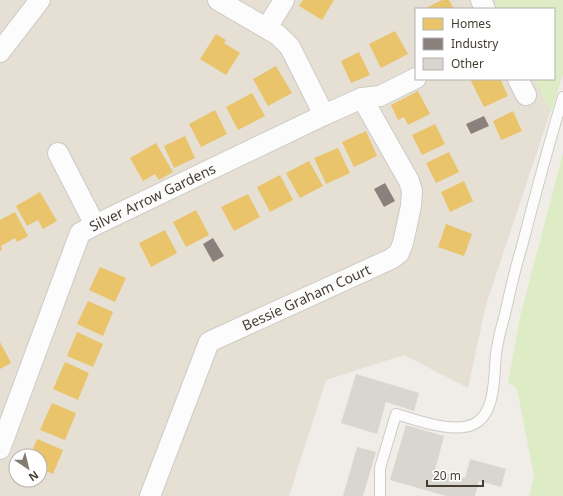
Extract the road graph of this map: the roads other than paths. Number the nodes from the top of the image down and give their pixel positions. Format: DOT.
graph roads {
  1 [pos="40,0"];
  2 [pos="218,0"];
  3 [pos="284,0"];
  4 [pos="267,28"];
  5 [pos="0,52"];
  6 [pos="415,78"];
  7 [pos="563,97"];
  8 [pos="362,98"];
  9 [pos="324,115"];
  10 [pos="58,153"];
  11 [pos="95,224"];
  12 [pos="0,449"];
  13 [pos="383,495"];
  14 [pos="150,496"];
  1 -- 5 [label="street"];
  2 -- 4 [label="street"];
  3 -- 4 [label="street"];
  4 -- 9 [label="street"];
  6 -- 8 [label="street, Silver Arrow Gardens"];
  7 -- 13 [label="lane"];
  8 -- 9 [label="street, Silver Arrow Gardens"];
  8 -- 14 [label="street, Bessie Graham Court"];
  9 -- 11 [label="street, Silver Arrow Gardens"];
  10 -- 11 [label="street"];
  11 -- 12 [label="street, Silver Arrow Gardens"];
}
